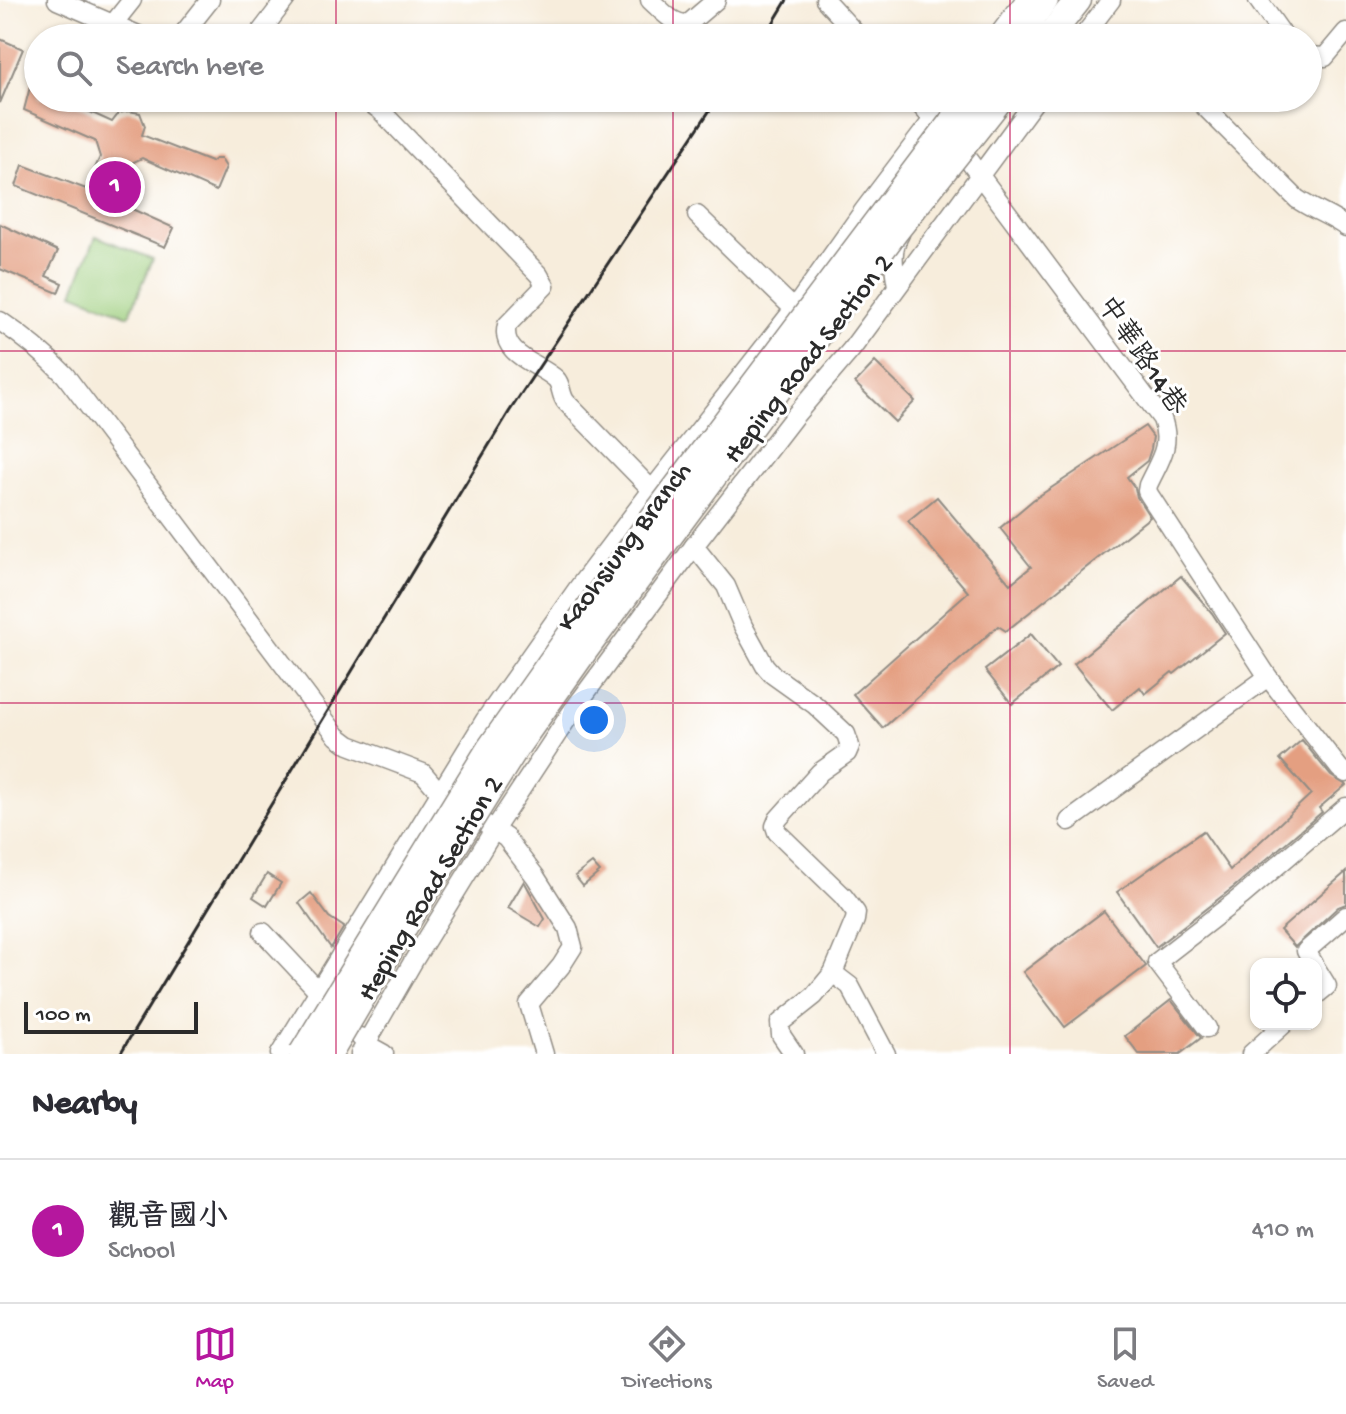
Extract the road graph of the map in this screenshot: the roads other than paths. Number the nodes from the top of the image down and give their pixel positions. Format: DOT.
graph roads {
  1 [pos="132,0"];
  2 [pos="210,0"];
  3 [pos="285,0"];
  4 [pos="650,0"];
  5 [pos="716,0"];
  6 [pos="825,0"];
  7 [pos="1025,0"];
  8 [pos="1045,0"];
  9 [pos="1078,0"];
  10 [pos="1111,0"];
  11 [pos="1258,0"];
  12 [pos="69,2"];
  13 [pos="113,24"];
  14 [pos="191,24"];
  15 [pos="267,24"];
  16 [pos="847,24"];
  17 [pos="1007,24"];
  18 [pos="1027,24"];
  19 [pos="1059,24"];
  20 [pos="1093,24"];
  21 [pos="1275,24"];
  22 [pos="1346,32"];
  23 [pos="1322,57"];
  24 [pos="382,112"];
  25 [pos="927,112"];
  26 [pos="938,112"];
  27 [pos="959,112"];
  28 [pos="990,112"];
  29 [pos="1026,112"];
  30 [pos="1210,112"];
  31 [pos="933,119"];
  32 [pos="963,153"];
  33 [pos="979,174"];
  34 [pos="697,215"];
  35 [pos="1346,227"];
  36 [pos="897,286"];
  37 [pos="794,309"];
  38 [pos="0,321"];
  39 [pos="652,490"];
  40 [pos="694,546"];
  41 [pos="1268,677"];
  42 [pos="1346,773"];
  43 [pos="441,794"];
  44 [pos="1346,807"];
  45 [pos="1069,821"];
  46 [pos="494,830"];
  47 [pos="1346,916"];
  48 [pos="263,932"];
  49 [pos="1310,958"];
  50 [pos="833,973"];
  51 [pos="318,990"];
  52 [pos="1207,1028"];
  53 [pos="1277,1030"];
  54 [pos="363,1049"];
  55 [pos="280,1054"];
  56 [pos="302,1054"];
  57 [pos="329,1054"];
  58 [pos="384,1054"];
  59 [pos="544,1054"];
  60 [pos="794,1054"];
  61 [pos="886,1054"];
  62 [pos="1251,1054"];
  1 -- 13 [label="street"];
  2 -- 14 [label="street"];
  3 -- 15 [label="street"];
  4 -- 5 [label="street"];
  6 -- 16 [label="street"];
  7 -- 17 [label="street"];
  8 -- 18 [label="highway"];
  9 -- 19 [label="highway"];
  10 -- 20 [label="street"];
  11 -- 21 [label="street"];
  12 -- 13 [label="street"];
  22 -- 23 [label="street"];
  24 -- 39 [label="street"];
  25 -- 31 [label="street, 中華路14巷"];
  26 -- 31 [label="street, Heping Road Section 2"];
  27 -- 56 [label="highway, Kaohsiung Branch, bridge"];
  28 -- 57 [label="highway, Kaohsiung Branch, bridge"];
  29 -- 33 [label="street, Heping Road Section 2"];
  30 -- 35 [label="street"];
  31 -- 32 [label="street, 中華路14巷"];
  31 -- 37 [label="street, Heping Road Section 2"];
  32 -- 33 [label="street, 中華路14巷"];
  32 -- 36 [label="street"];
  33 -- 36 [label="street, Heping Road Section 2"];
  33 -- 41 [label="street, 中華路14巷"];
  34 -- 37 [label="street"];
  36 -- 40 [label="street, Heping Road Section 2"];
  37 -- 39 [label="street, Heping Road Section 2"];
  38 -- 43 [label="street"];
  39 -- 43 [label="street, Heping Road Section 2"];
  40 -- 46 [label="street, Heping Road Section 2"];
  40 -- 50 [label="street"];
  41 -- 42 [label="street, 中華路14巷"];
  41 -- 45 [label="street"];
  43 -- 46 [label="street"];
  43 -- 51 [label="street, Heping Road Section 2"];
  44 -- 52 [label="street"];
  46 -- 54 [label="street, Heping Road Section 2"];
  46 -- 59 [label="street"];
  47 -- 49 [label="street"];
  48 -- 51 [label="street"];
  50 -- 60 [label="street"];
  50 -- 61 [label="street"];
  51 -- 54 [label="street"];
  51 -- 55 [label="street, Heping Road Section 2"];
  53 -- 62 [label="street"];
  54 -- 58 [label="street"];
}
